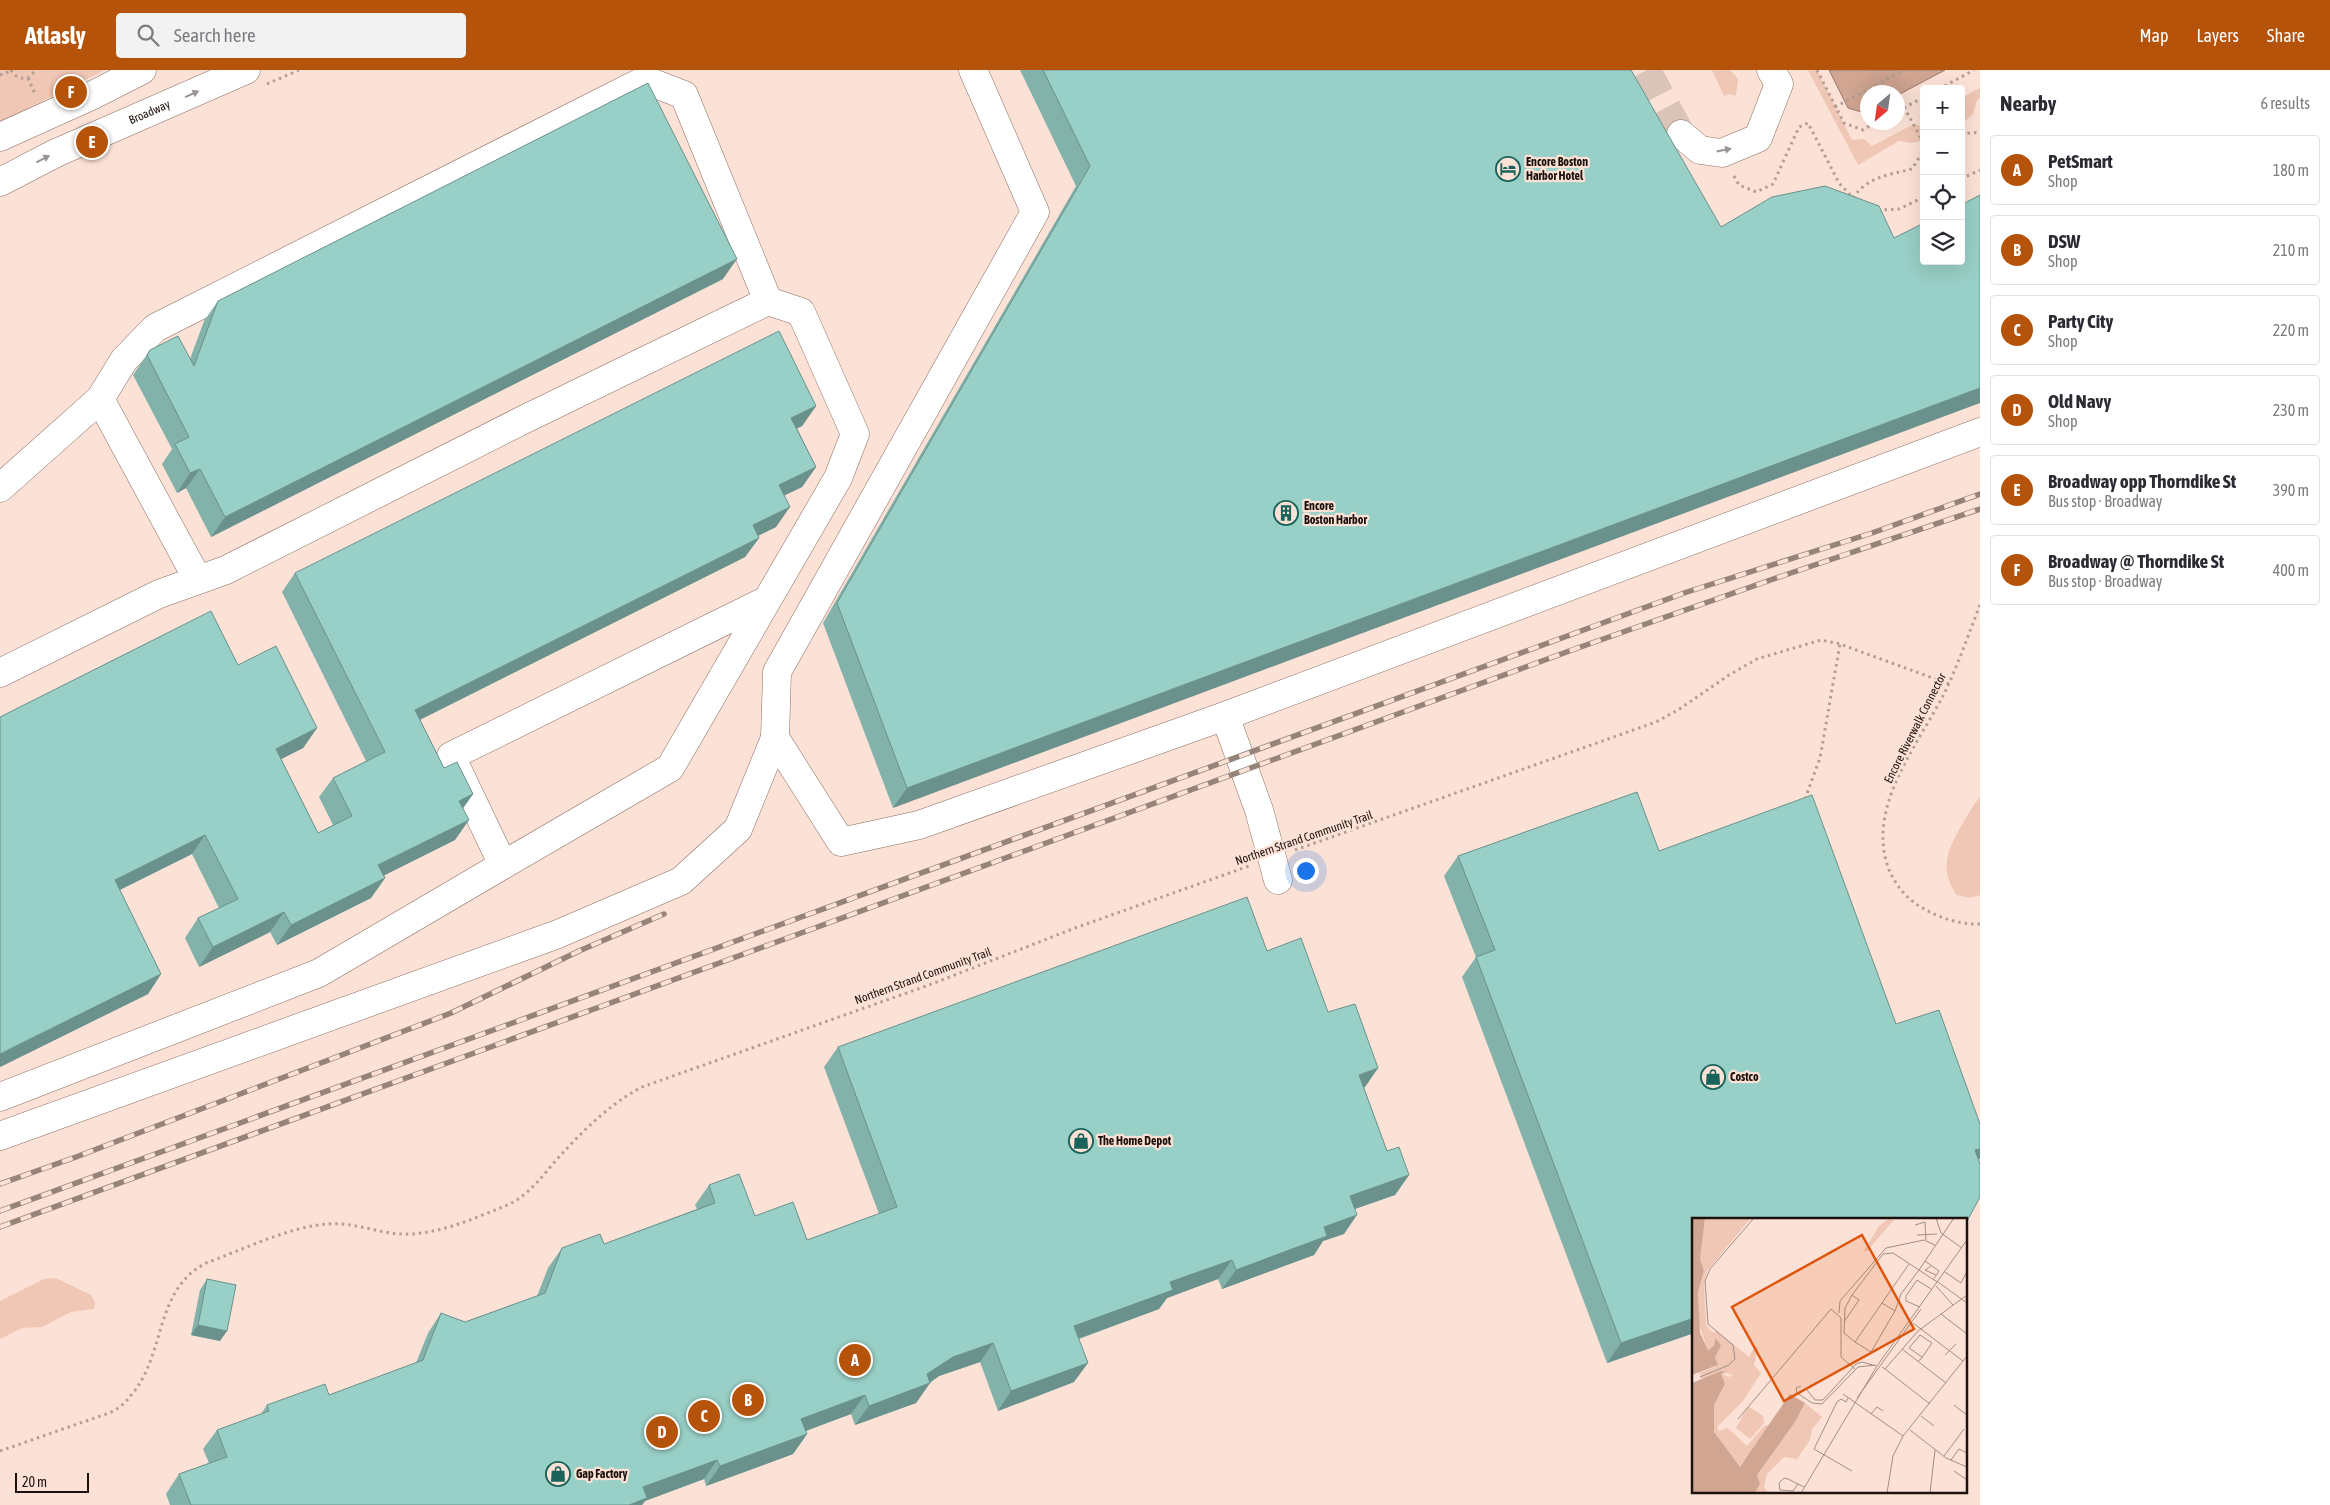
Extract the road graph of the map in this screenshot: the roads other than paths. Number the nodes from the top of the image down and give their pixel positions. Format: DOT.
graph roads {
  1 [pos="142,70"];
  2 [pos="246,70"];
  3 [pos="973,70"];
  4 [pos="1771,70"];
  5 [pos="1681,134"];
  6 [pos="0,137"];
  7 [pos="0,182"];
  8 [pos="768,300"];
  9 [pos="100,398"];
  10 [pos="1980,432"];
  11 [pos="0,488"];
  12 [pos="198,580"];
  13 [pos="768,600"];
  14 [pos="0,673"];
  15 [pos="1224,716"];
  16 [pos="775,738"];
  17 [pos="504,865"];
  18 [pos="1275,869"];
  19 [pos="0,1097"];
  20 [pos="0,1136"];
  1 -- 6 [label="main road"];
  7 -- 2 [label="main road, Broadway, one-way"];
  3 -- 16 [label="main road"];
  5 -- 4 [label="main road, one-way"];
  8 -- 9 [label="main road"];
  8 -- 12 [label="main road"];
  8 -- 13 [label="main road"];
  9 -- 11 [label="main road"];
  9 -- 12 [label="main road"];
  10 -- 15 [label="main road"];
  12 -- 14 [label="main road"];
  13 -- 17 [label="main road"];
  13 -- 17 [label="main road"];
  15 -- 16 [label="main road"];
  15 -- 18 [label="main road"];
  16 -- 20 [label="main road"];
  17 -- 19 [label="main road"];
}
